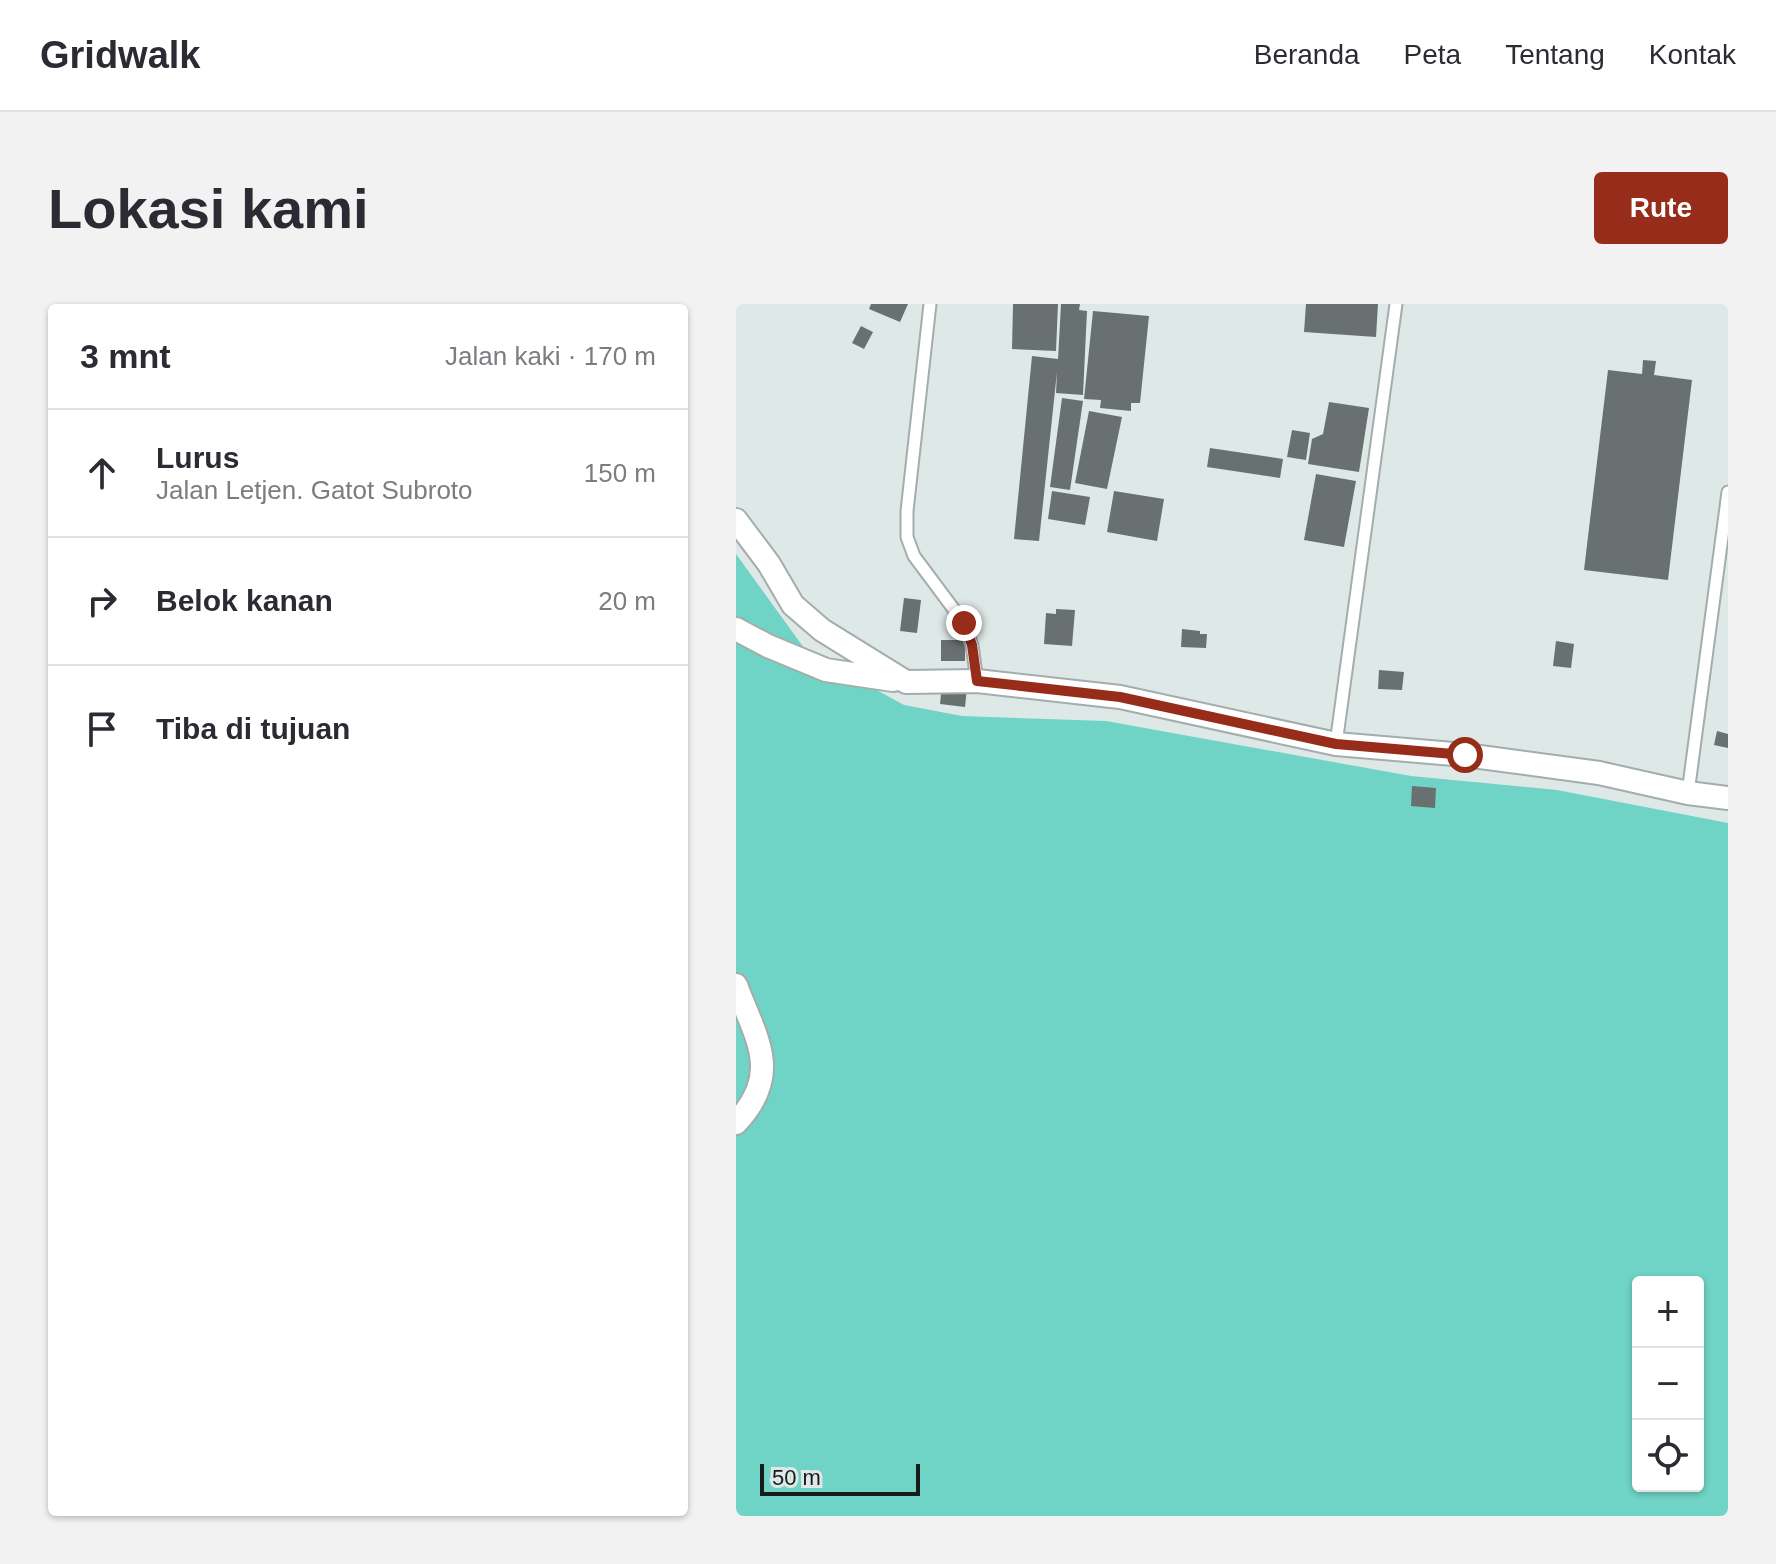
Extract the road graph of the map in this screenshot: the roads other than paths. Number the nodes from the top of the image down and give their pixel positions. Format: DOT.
graph roads {
  1 [pos="930,304"];
  2 [pos="1396,304"];
  3 [pos="1728,492"];
  4 [pos="736,520"];
  5 [pos="736,629"];
  6 [pos="977,681"];
  7 [pos="906,682"];
  8 [pos="1336,744"];
  9 [pos="1688,793"];
  10 [pos="1728,798"];
  11 [pos="736,985"];
  12 [pos="736,1123"];
  1 -- 6 [label="lane"];
  2 -- 8 [label="lane"];
  3 -- 9 [label="lane"];
  4 -- 7 [label="street"];
  5 -- 7 [label="street"];
  6 -- 7 [label="street"];
  6 -- 8 [label="street"];
  8 -- 9 [label="street"];
  9 -- 10 [label="street"];
  11 -- 12 [label="street"];
}
